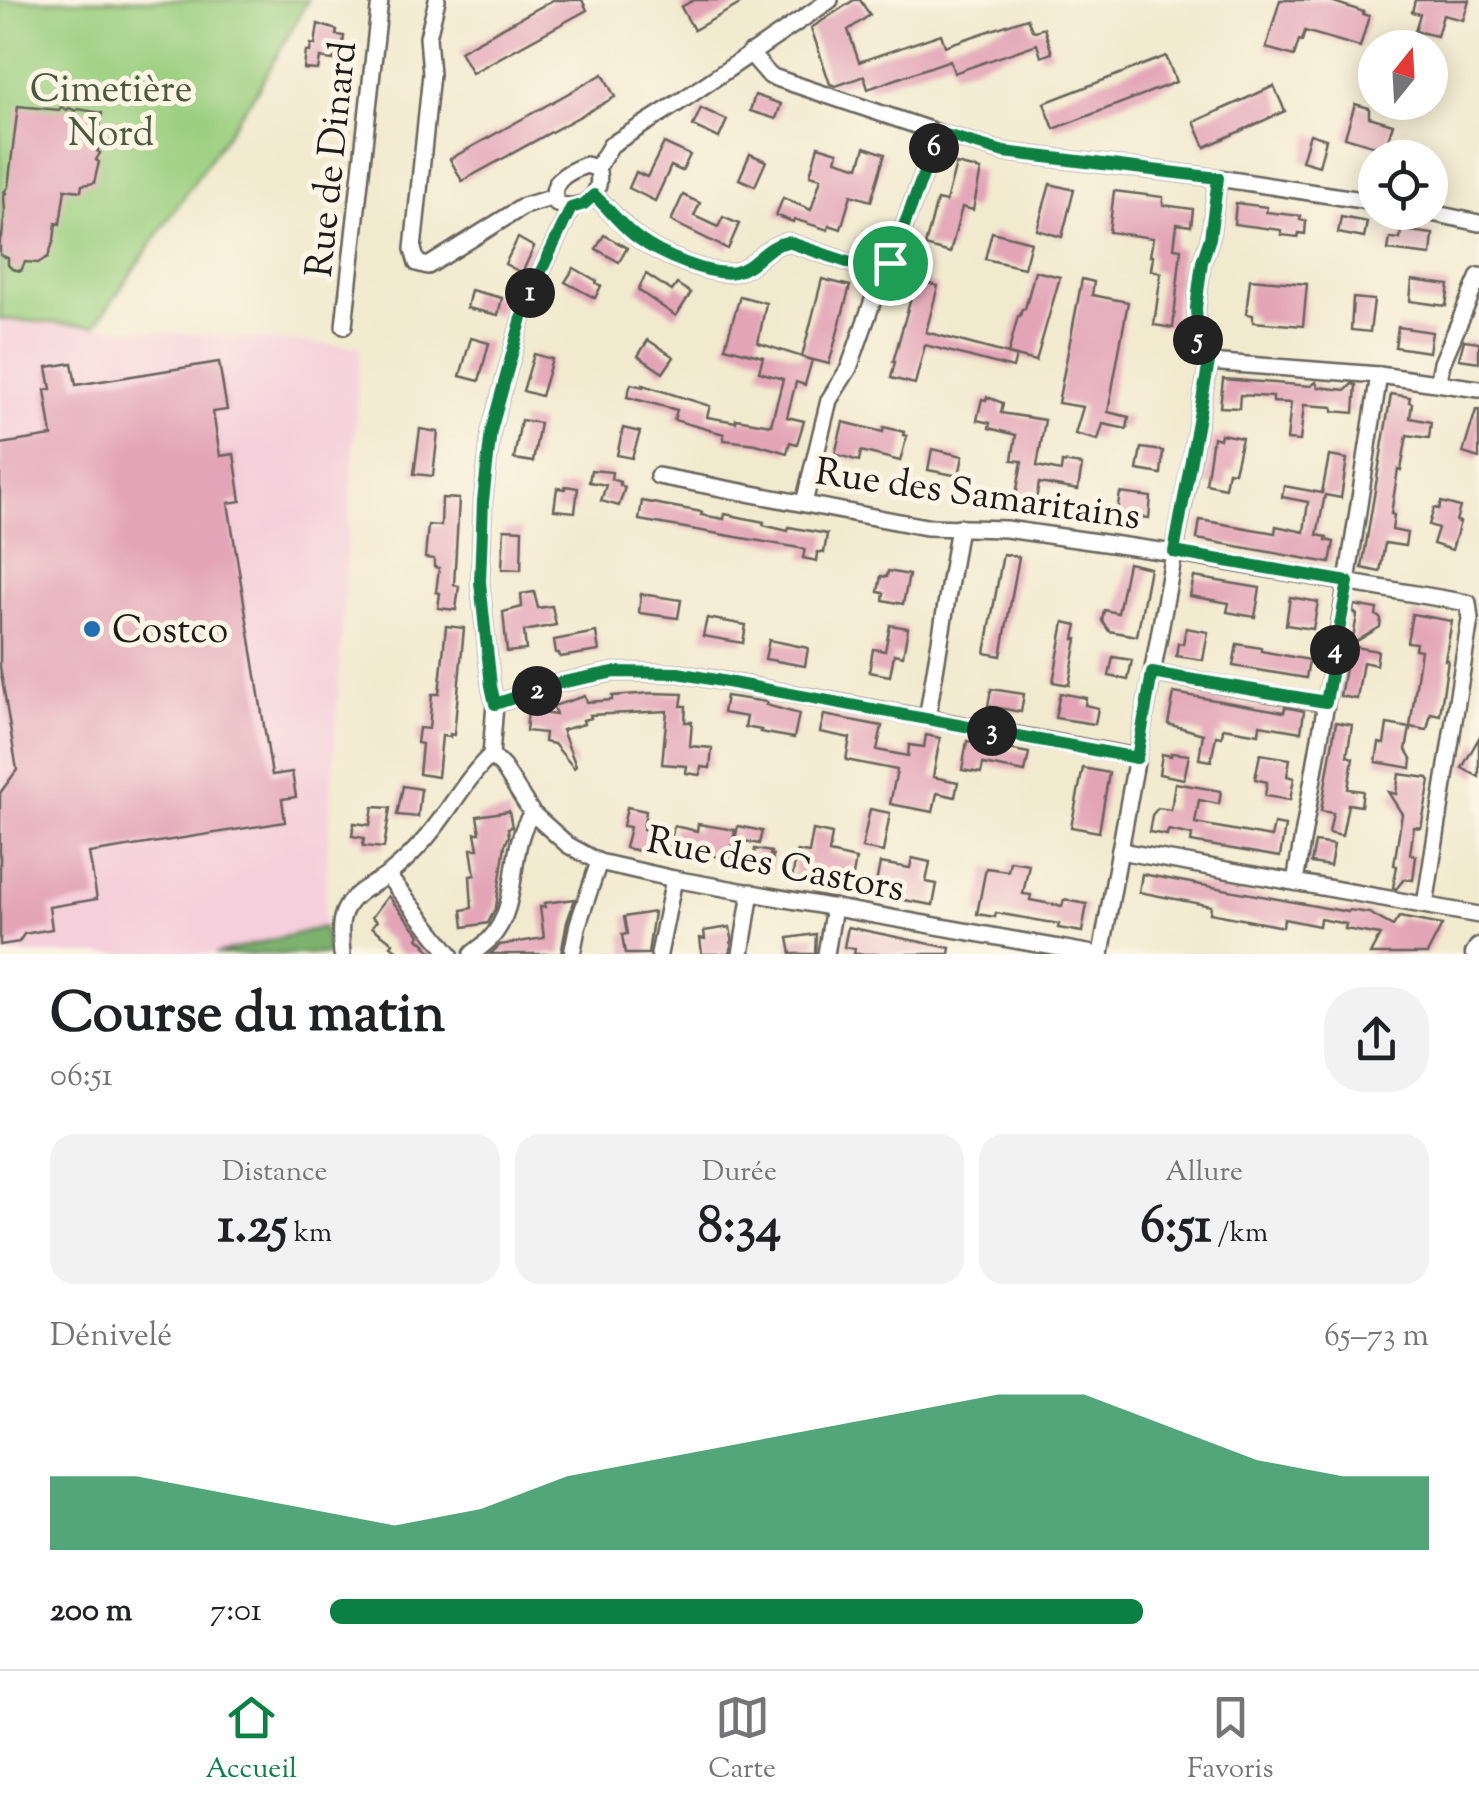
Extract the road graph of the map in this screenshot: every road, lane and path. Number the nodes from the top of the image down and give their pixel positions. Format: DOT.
graph roads {
  1 [pos="380,0"];
  2 [pos="437,0"];
  3 [pos="830,0"];
  4 [pos="750,53"];
  5 [pos="939,133"];
  6 [pos="597,168"];
  7 [pos="1218,178"];
  8 [pos="594,195"];
  9 [pos="554,198"];
  10 [pos="1358,199"];
  11 [pos="571,208"];
  12 [pos="1448,216"];
  13 [pos="1479,222"];
  14 [pos="876,275"];
  15 [pos="1479,276"];
  16 [pos="344,326"];
  17 [pos="1209,362"];
  18 [pos="1378,375"];
  19 [pos="1438,382"];
  20 [pos="1479,390"];
  21 [pos="658,476"];
  22 [pos="804,504"];
  23 [pos="959,527"];
  24 [pos="1174,552"];
  25 [pos="1348,582"];
  26 [pos="1152,673"];
  27 [pos="1326,702"];
  28 [pos="495,704"];
  29 [pos="927,718"];
  30 [pos="491,755"];
  31 [pos="1137,758"];
  32 [pos="532,813"];
  33 [pos="1120,851"];
  34 [pos="598,862"];
  35 [pos="388,875"];
  36 [pos="674,879"];
  37 [pos="1295,882"];
  38 [pos="751,892"];
  39 [pos="1425,905"];
  40 [pos="834,908"];
  41 [pos="1479,915"];
  42 [pos="342,954"];
  43 [pos="450,954"];
  44 [pos="472,954"];
  45 [pos="572,954"];
  46 [pos="659,954"];
  47 [pos="741,954"];
  48 [pos="826,954"];
  49 [pos="1093,954"];
  50 [pos="1101,954"];
  1 -- 16 [label="street, Rue de Dinard"];
  2 -- 9 [label="street"];
  3 -- 4 [label="street"];
  4 -- 5 [label="street"];
  4 -- 6 [label="street"];
  5 -- 7 [label="street"];
  5 -- 14 [label="street"];
  6 -- 8 [label="street"];
  6 -- 9 [label="street"];
  7 -- 10 [label="street"];
  7 -- 17 [label="street"];
  8 -- 11 [label="street"];
  8 -- 14 [label="street"];
  9 -- 11 [label="street"];
  11 -- 28 [label="street"];
  12 -- 13 [label="street"];
  14 -- 22 [label="street"];
  15 -- 19 [label="street"];
  17 -- 18 [label="street"];
  17 -- 24 [label="street"];
  18 -- 19 [label="street"];
  18 -- 25 [label="street"];
  19 -- 20 [label="street"];
  21 -- 22 [label="street, Rue des Samaritains"];
  22 -- 23 [label="street, Rue des Samaritains"];
  23 -- 24 [label="street, Rue des Samaritains"];
  23 -- 29 [label="street"];
  24 -- 25 [label="street, Rue des Samaritains"];
  24 -- 26 [label="street"];
  25 -- 27 [label="street"];
  25 -- 39 [label="street, Rue des Samaritains"];
  26 -- 27 [label="street"];
  26 -- 31 [label="street"];
  27 -- 37 [label="street"];
  28 -- 29 [label="street"];
  28 -- 30 [label="street"];
  29 -- 31 [label="street"];
  30 -- 32 [label="street, Rue des Castors"];
  30 -- 35 [label="street"];
  31 -- 33 [label="street"];
  32 -- 34 [label="street, Rue des Castors"];
  32 -- 44 [label="street"];
  33 -- 37 [label="street"];
  33 -- 50 [label="street"];
  34 -- 36 [label="street, Rue des Castors"];
  34 -- 45 [label="street"];
  35 -- 42 [label="street"];
  35 -- 43 [label="street"];
  36 -- 38 [label="street, Rue des Castors"];
  36 -- 46 [label="street"];
  37 -- 39 [label="street"];
  38 -- 40 [label="street, Rue des Castors"];
  38 -- 47 [label="street"];
  39 -- 41 [label="street"];
  40 -- 48 [label="street"];
  40 -- 49 [label="street, Rue des Castors"];
}
